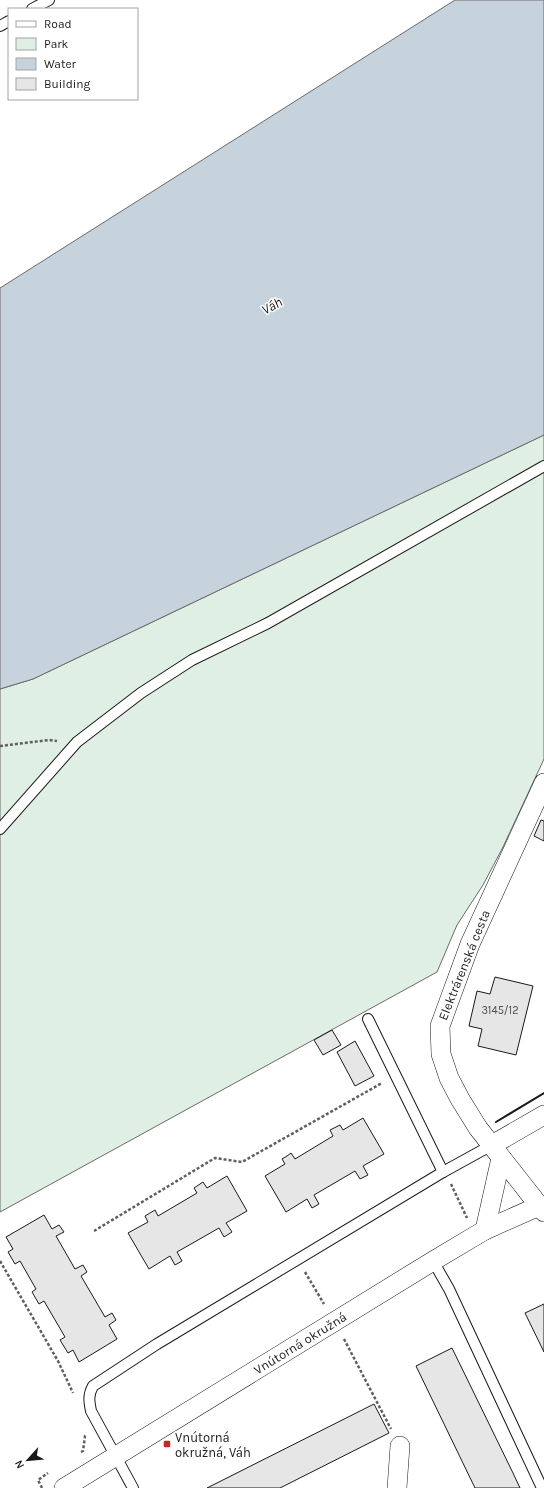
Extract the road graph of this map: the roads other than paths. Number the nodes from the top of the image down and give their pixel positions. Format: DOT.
graph roads {
  1 [pos="48,0"];
  2 [pos="34,8"];
  3 [pos="544,466"];
  4 [pos="544,784"];
  5 [pos="0,829"];
  6 [pos="368,1019"];
  7 [pos="544,1115"];
  8 [pos="497,1152"];
  9 [pos="443,1172"];
  10 [pos="542,1209"];
  11 [pos="485,1230"];
  12 [pos="432,1262"];
  13 [pos="400,1446"];
  14 [pos="115,1456"];
  15 [pos="64,1488"];
  16 [pos="133,1488"];
  17 [pos="396,1488"];
  18 [pos="542,1488"];
  1 -- 2 [label="lane"];
  3 -- 5 [label="lane"];
  4 -- 8 [label="street, Elektrárenská cesta"];
  6 -- 9 [label="lane"];
  7 -- 8 [label="street"];
  8 -- 9 [label="lane"];
  8 -- 10 [label="street, Vnútorná okružná"];
  8 -- 11 [label="street"];
  9 -- 14 [label="lane"];
  10 -- 11 [label="street, Vnútorná okružná"];
  11 -- 12 [label="street, Vnútorná okružná"];
  12 -- 14 [label="street, Vnútorná okružná"];
  12 -- 18 [label="lane"];
  13 -- 17 [label="street"];
  14 -- 15 [label="street, Vnútorná okružná"];
  14 -- 16 [label="lane"];
}
